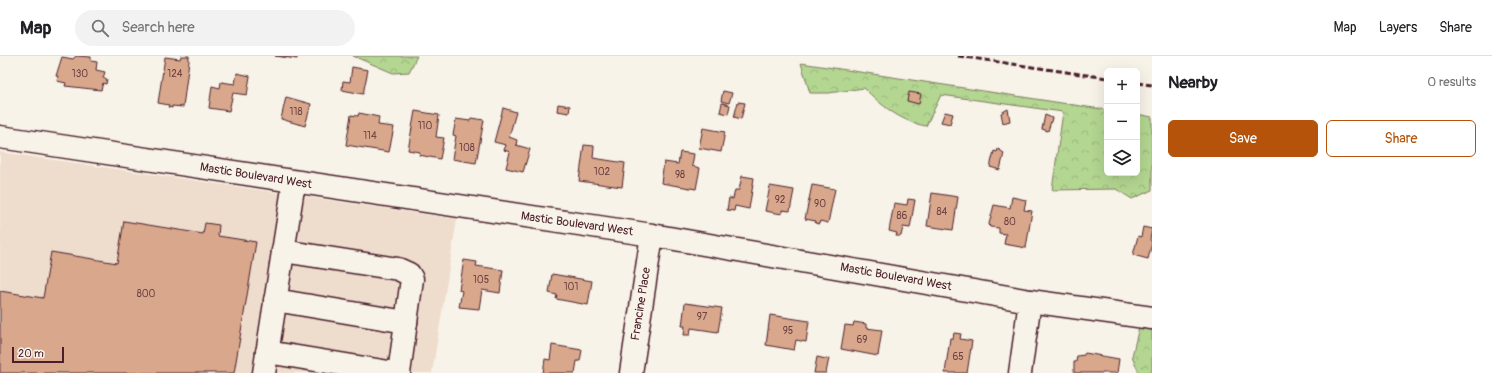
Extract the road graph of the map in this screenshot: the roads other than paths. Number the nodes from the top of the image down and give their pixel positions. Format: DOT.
graph roads {
  1 [pos="0,137"];
  2 [pos="294,182"];
  3 [pos="652,235"];
  4 [pos="283,251"];
  5 [pos="275,300"];
  6 [pos="1030,301"];
  7 [pos="1152,318"];
  8 [pos="406,322"];
  9 [pos="265,363"];
  10 [pos="395,373"];
  11 [pos="399,373"];
  12 [pos="631,373"];
  13 [pos="1020,373"];
  1 -- 2 [label="street, Mastic Boulevard West"];
  2 -- 3 [label="street, Mastic Boulevard West"];
  2 -- 4 [label="street"];
  3 -- 6 [label="street, Mastic Boulevard West"];
  3 -- 12 [label="street, Francine Place"];
  4 -- 5 [label="street"];
  4 -- 8 [label="street"];
  5 -- 8 [label="street"];
  5 -- 9 [label="street"];
  6 -- 7 [label="street, Mastic Boulevard West"];
  6 -- 13 [label="street"];
  8 -- 11 [label="street"];
  9 -- 10 [label="street"];
}
